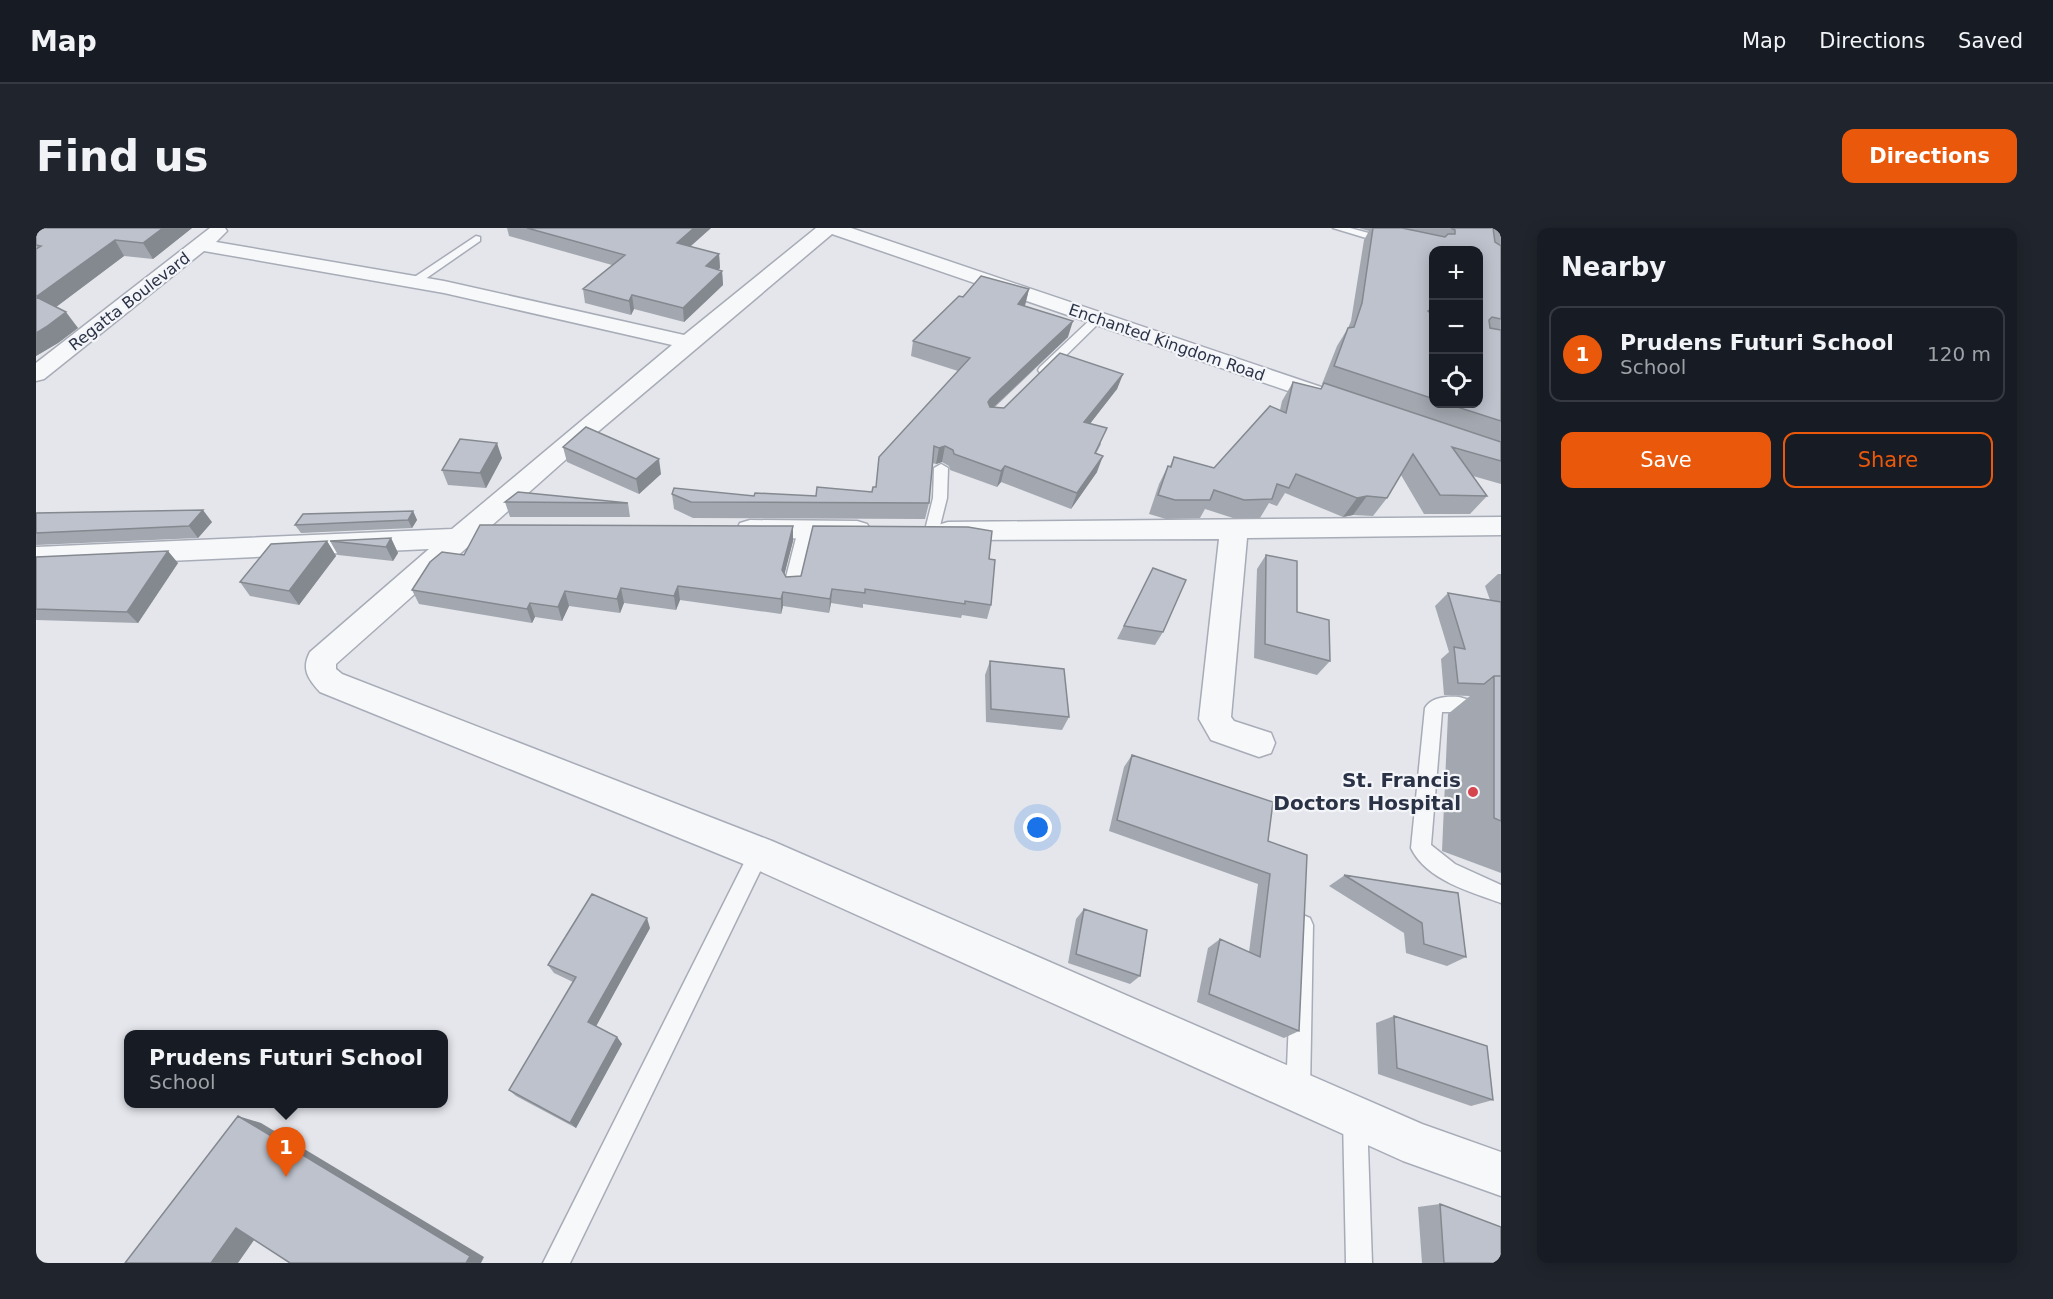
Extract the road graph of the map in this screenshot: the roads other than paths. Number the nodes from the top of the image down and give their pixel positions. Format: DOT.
graph roads {
  1 [pos="222,228"];
  2 [pos="828,228"];
  3 [pos="833,228"];
  4 [pos="1338,228"];
  5 [pos="476,239"];
  6 [pos="201,245"];
  7 [pos="1429,249"];
  8 [pos="414,282"];
  9 [pos="1098,318"];
  10 [pos="686,342"];
  11 [pos="38,370"];
  12 [pos="1034,380"];
  13 [pos="1348,404"];
  14 [pos="941,468"];
  15 [pos="1501,526"];
  16 [pos="503,528"];
  17 [pos="724,529"];
  18 [pos="1234,529"];
  19 [pos="805,530"];
  20 [pos="909,530"];
  21 [pos="463,533"];
  22 [pos="36,557"];
  23 [pos="792,585"];
  24 [pos="1501,716"];
  25 [pos="1259,743"];
  26 [pos="759,853"];
  27 [pos="1501,894"];
  28 [pos="1304,900"];
  29 [pos="1298,1091"];
  30 [pos="1355,1117"];
  31 [pos="1501,1174"];
  32 [pos="556,1263"];
  33 [pos="1359,1263"];
  1 -- 6 [label="street, Regatta Boulevard"];
  2 -- 10 [label="street"];
  3 -- 9 [label="street, Enchanted Kingdom Road"];
  4 -- 7 [label="lane"];
  5 -- 8 [label="lane"];
  6 -- 8 [label="street"];
  6 -- 11 [label="street, Regatta Boulevard"];
  8 -- 10 [label="street"];
  9 -- 12 [label="lane"];
  9 -- 13 [label="street, Enchanted Kingdom Road"];
  10 -- 21 [label="street"];
  14 -- 20 [label="lane"];
  15 -- 18 [label="street"];
  16 -- 21 [label="street"];
  17 -- 19 [label="street"];
  18 -- 20 [label="street"];
  18 -- 25 [label="street"];
  19 -- 20 [label="street"];
  19 -- 23 [label="lane"];
  21 -- 22 [label="street"];
  21 -- 26 [label="street"];
  24 -- 27 [label="lane"];
  26 -- 29 [label="street"];
  26 -- 32 [label="lane"];
  28 -- 29 [label="lane"];
  29 -- 30 [label="street"];
  30 -- 31 [label="street"];
  30 -- 33 [label="lane"];
}
